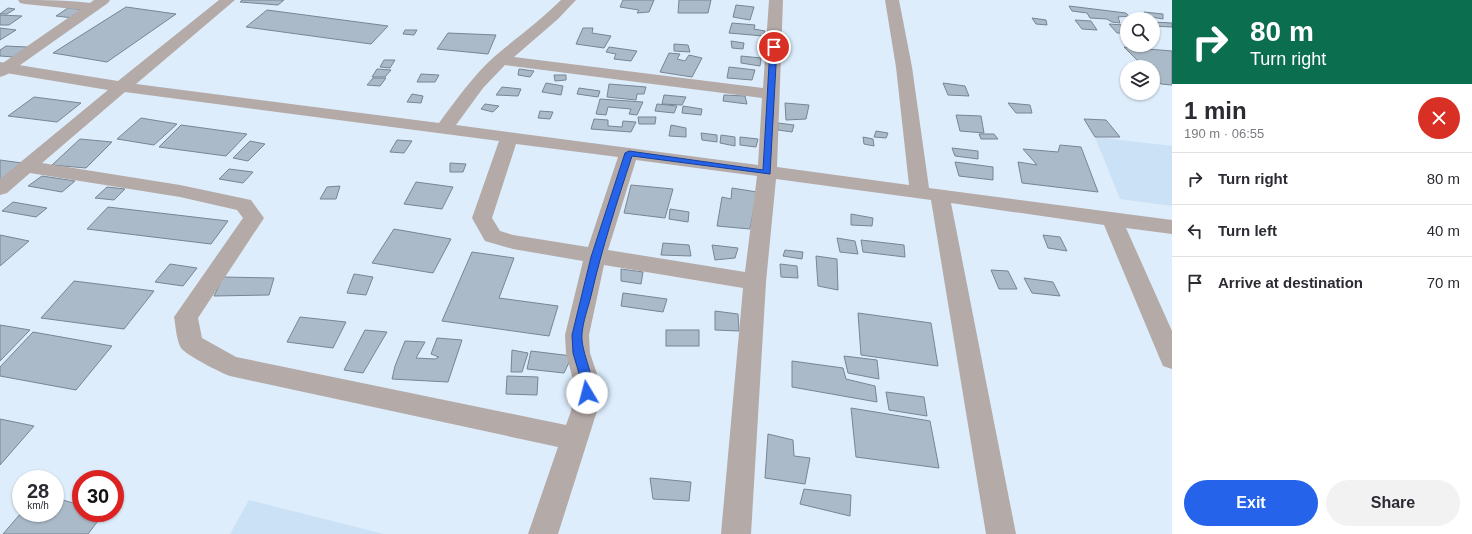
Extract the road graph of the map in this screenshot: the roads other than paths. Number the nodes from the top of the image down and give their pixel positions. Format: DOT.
graph roads {
  1 [pos="25,0"];
  2 [pos="228,0"];
  3 [pos="568,0"];
  4 [pos="776,0"];
  5 [pos="892,0"];
  6 [pos="98,4"];
  7 [pos="500,60"];
  8 [pos="2,69"];
  9 [pos="122,87"];
  10 [pos="771,94"];
  11 [pos="444,129"];
  12 [pos="509,138"];
  13 [pos="629,153"];
  14 [pos="27,167"];
  15 [pos="767,172"];
  16 [pos="0,189"];
  17 [pos="930,195"];
  18 [pos="1112,219"];
  19 [pos="1172,228"];
  20 [pos="595,257"];
  21 [pos="754,282"];
  22 [pos="1172,359"];
  23 [pos="574,439"];
  24 [pos="543,534"];
  25 [pos="736,534"];
  26 [pos="1001,534"];
  1 -- 6 [label="street"];
  2 -- 9 [label="street"];
  3 -- 7 [label="street"];
  4 -- 10 [label="street"];
  5 -- 17 [label="street"];
  6 -- 8 [label="street"];
  7 -- 10 [label="street"];
  7 -- 11 [label="street"];
  8 -- 9 [label="street"];
  9 -- 11 [label="street"];
  9 -- 14 [label="street"];
  10 -- 15 [label="street"];
  11 -- 12 [label="street"];
  12 -- 13 [label="street"];
  12 -- 20 [label="street"];
  13 -- 15 [label="street"];
  13 -- 20 [label="street"];
  14 -- 16 [label="street"];
  14 -- 23 [label="street"];
  15 -- 17 [label="street"];
  15 -- 21 [label="street"];
  17 -- 18 [label="street"];
  17 -- 26 [label="street"];
  18 -- 19 [label="street"];
  18 -- 22 [label="street"];
  20 -- 21 [label="street"];
  20 -- 23 [label="street"];
  21 -- 25 [label="street"];
  23 -- 24 [label="street"];
}
